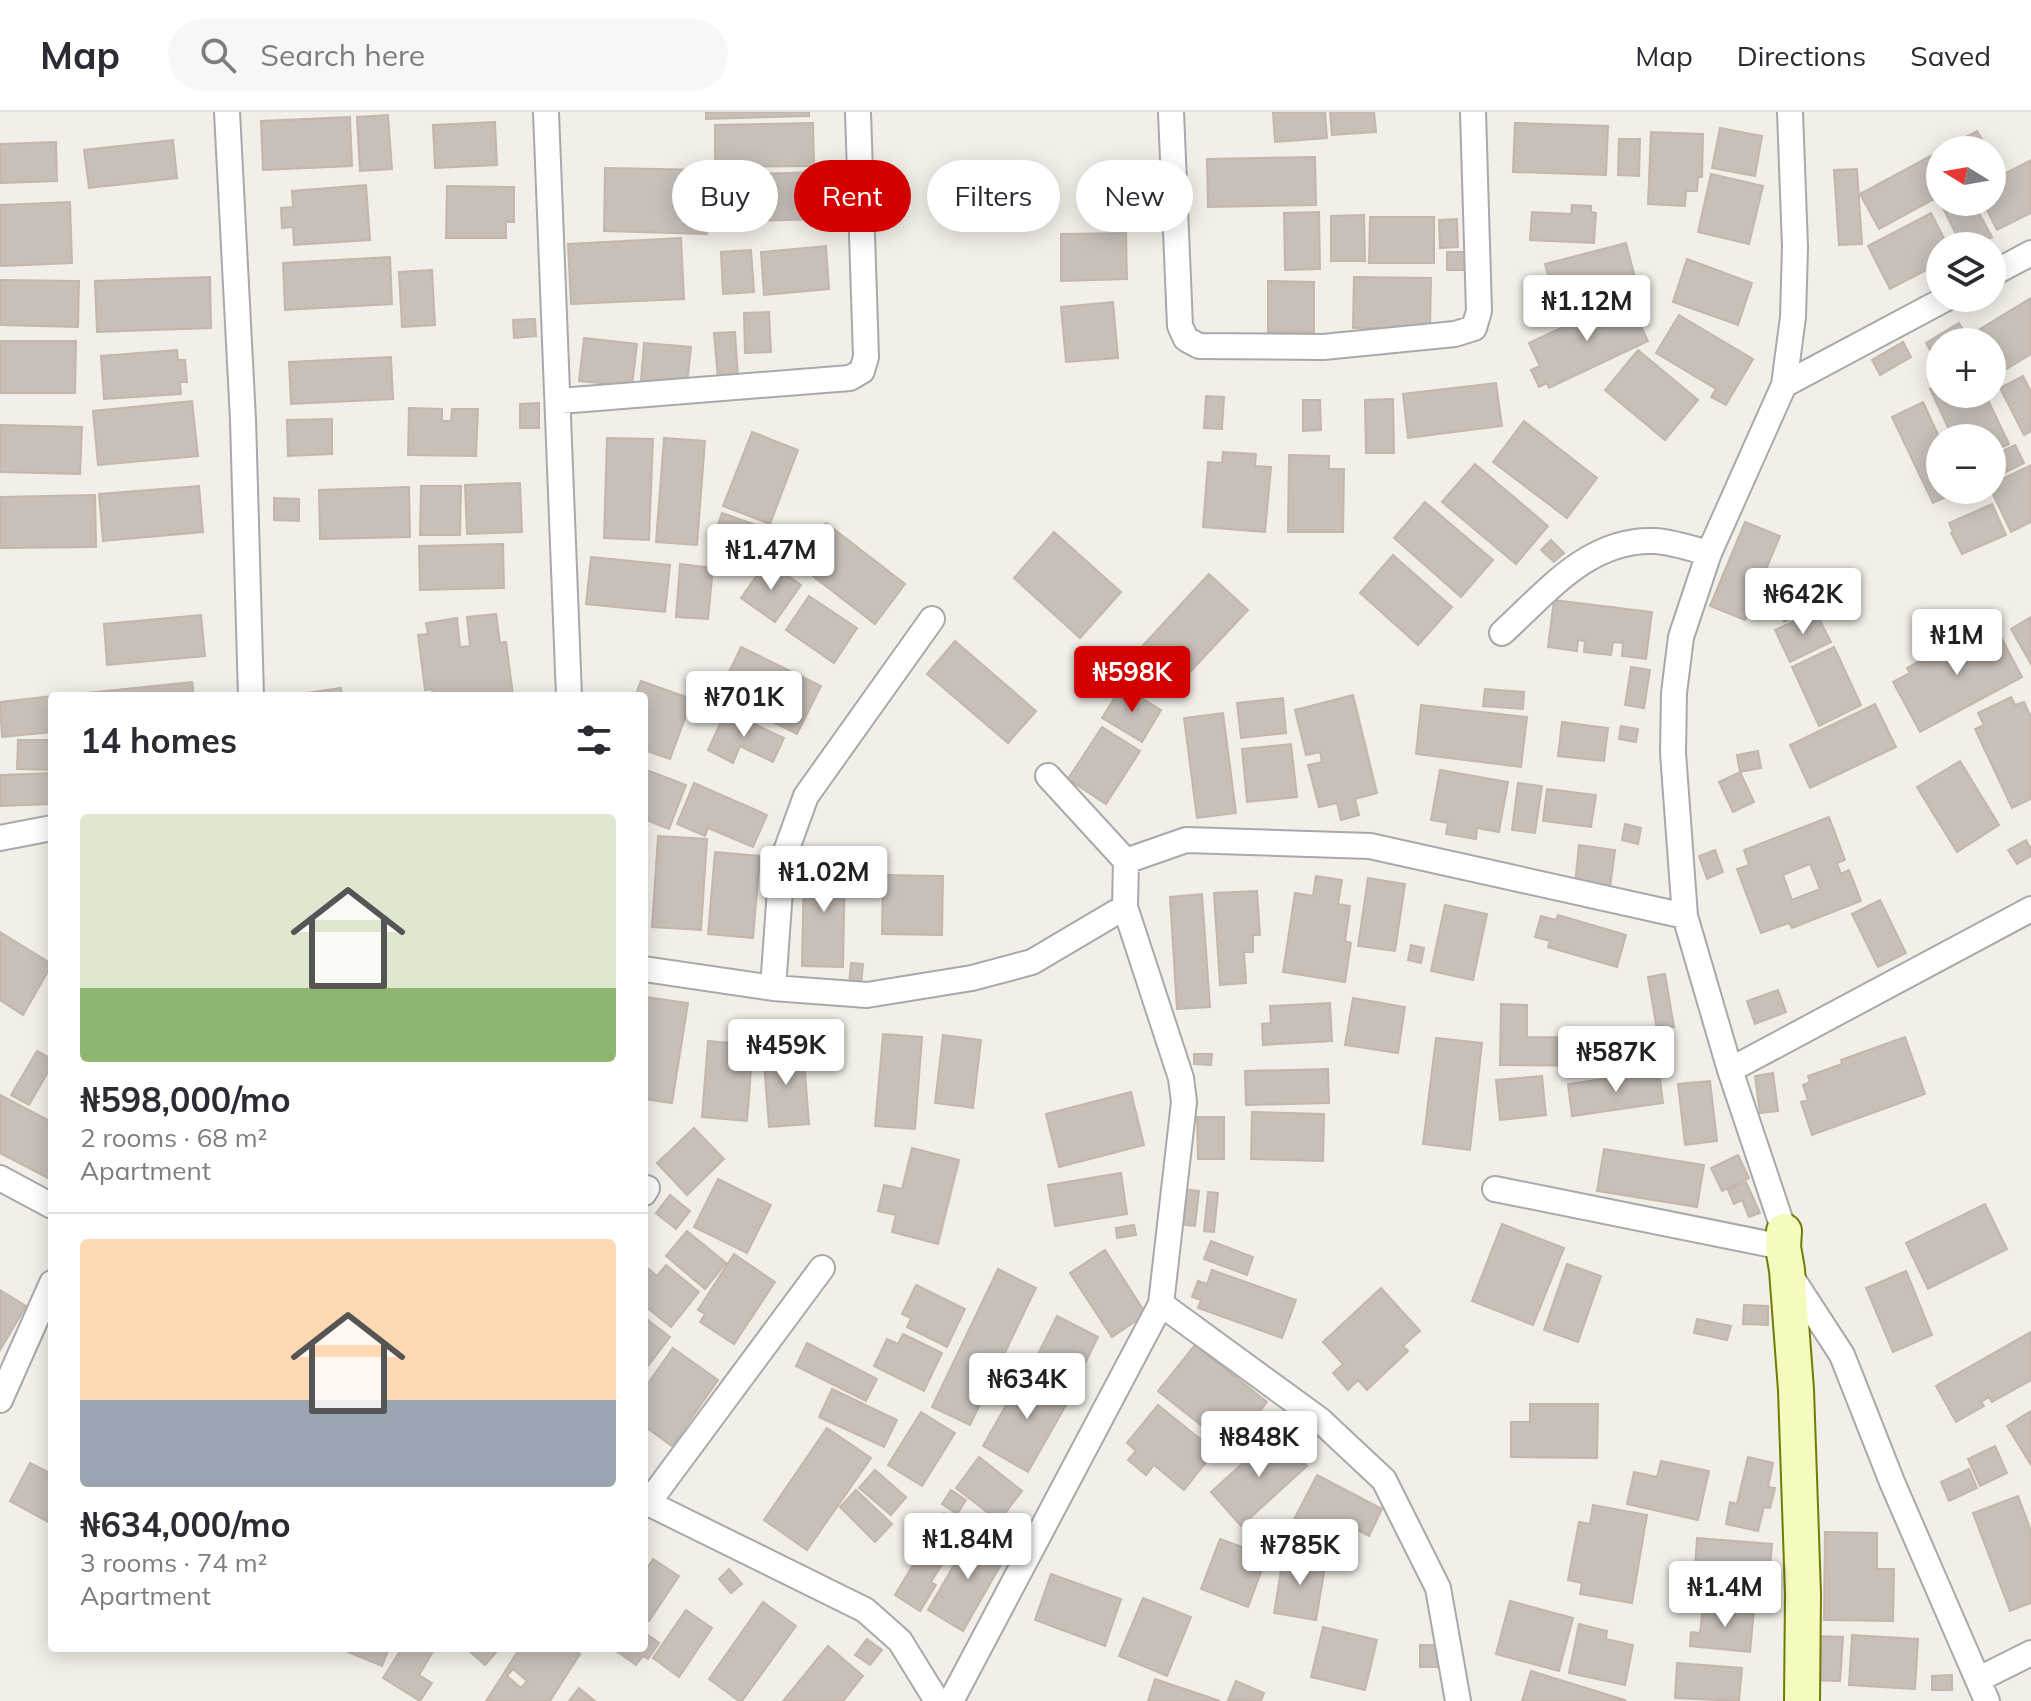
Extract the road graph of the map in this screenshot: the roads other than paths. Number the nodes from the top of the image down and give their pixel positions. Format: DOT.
graph roads {
  1 [pos="227,112"];
  2 [pos="546,112"];
  3 [pos="858,112"];
  4 [pos="1171,112"];
  5 [pos="1473,112"];
  6 [pos="1790,112"];
  7 [pos="2031,253"];
  8 [pos="2006,266"];
  9 [pos="1926,309"];
  10 [pos="1784,385"];
  11 [pos="560,401"];
  12 [pos="1709,553"];
  13 [pos="932,619"];
  14 [pos="1502,633"];
  15 [pos="251,692"];
  16 [pos="569,692"];
  17 [pos="1048,776"];
  18 [pos="48,829"];
  19 [pos="0,838"];
  20 [pos="1126,861"];
  21 [pos="1125,907"];
  22 [pos="2031,909"];
  23 [pos="1685,916"];
  24 [pos="648,970"];
  25 [pos="773,988"];
  26 [pos="1730,1070"];
  27 [pos="0,1178"];
  28 [pos="1495,1189"];
  29 [pos="48,1204"];
  30 [pos="1784,1250"];
  31 [pos="822,1268"];
  32 [pos="48,1292"];
  33 [pos="1161,1304"];
  34 [pos="0,1400"];
  35 [pos="648,1499"];
  36 [pos="648,1503"];
  37 [pos="2031,1653"];
  38 [pos="1983,1690"];
  39 [pos="948,1699"];
  40 [pos="979,1701"];
  41 [pos="1458,1701"];
  42 [pos="1802,1701"];
  1 -- 15 [label="street"];
  2 -- 11 [label="street"];
  3 -- 11 [label="street"];
  4 -- 5 [label="street"];
  6 -- 10 [label="street"];
  7 -- 8 [label="street"];
  9 -- 10 [label="street"];
  10 -- 12 [label="street"];
  11 -- 16 [label="street"];
  12 -- 14 [label="street"];
  12 -- 23 [label="street"];
  13 -- 25 [label="street"];
  17 -- 20 [label="street"];
  18 -- 19 [label="street"];
  20 -- 21 [label="street"];
  20 -- 23 [label="street"];
  21 -- 25 [label="street"];
  21 -- 33 [label="street"];
  22 -- 26 [label="street"];
  23 -- 26 [label="street"];
  24 -- 25 [label="street"];
  26 -- 30 [label="street"];
  27 -- 29 [label="street"];
  28 -- 30 [label="street"];
  30 -- 38 [label="street"];
  30 -- 42 [label="street"];
  31 -- 35 [label="street"];
  32 -- 34 [label="street"];
  33 -- 39 [label="street"];
  33 -- 41 [label="street"];
  36 -- 39 [label="street"];
  37 -- 38 [label="street"];
  39 -- 40 [label="street"];
}
